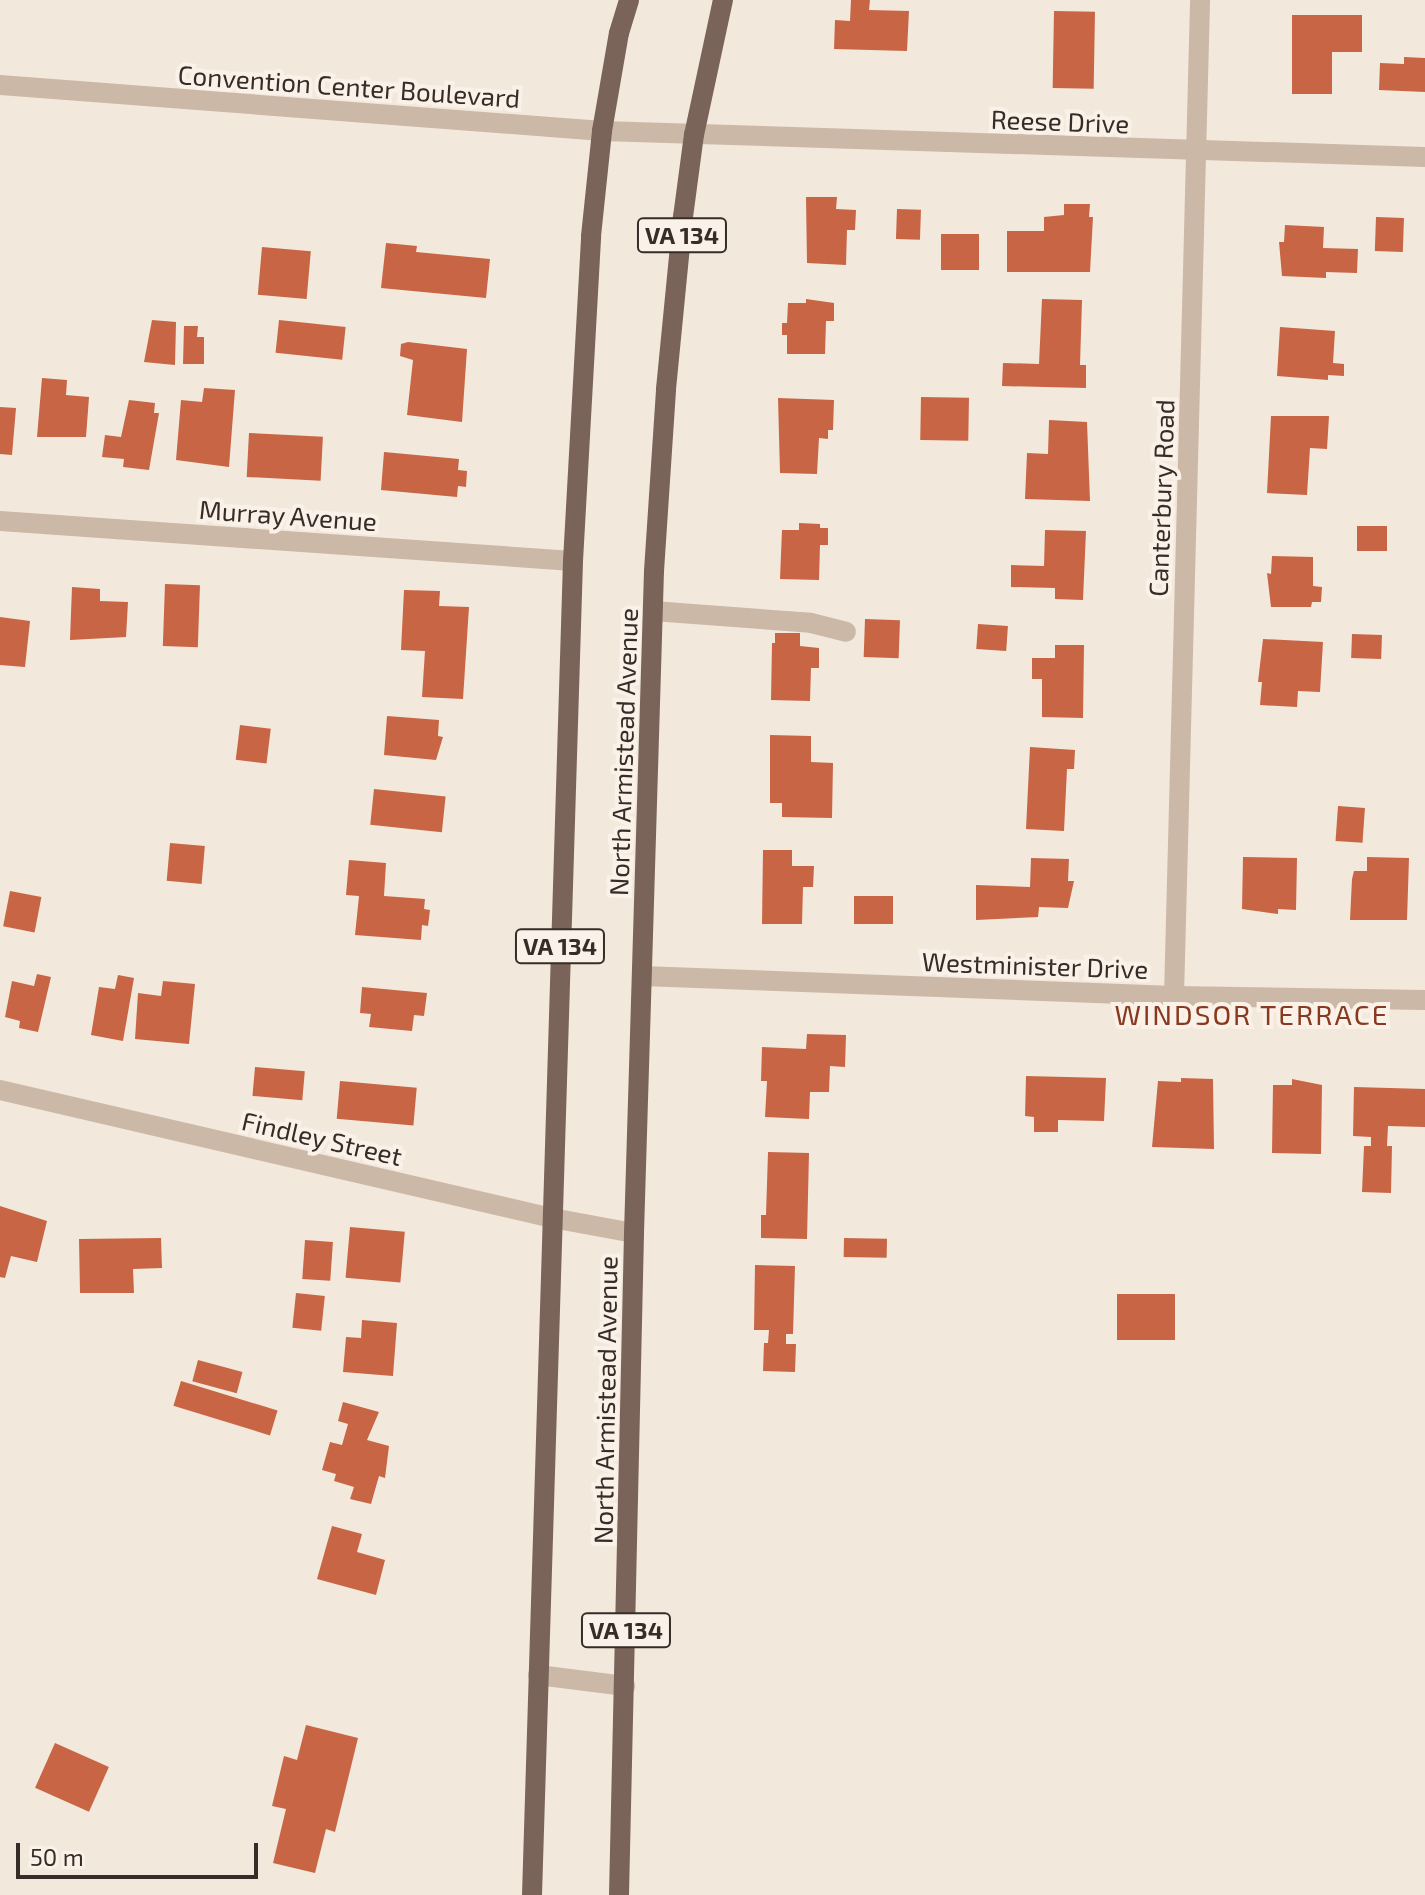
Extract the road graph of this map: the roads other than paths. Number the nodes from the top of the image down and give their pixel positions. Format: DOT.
graph roads {
  1 [pos="629,0"];
  2 [pos="723,0"];
  3 [pos="1200,0"];
  4 [pos="0,85"];
  5 [pos="602,131"];
  6 [pos="694,135"];
  7 [pos="1196,152"];
  8 [pos="1425,157"];
  9 [pos="0,521"];
  10 [pos="573,561"];
  11 [pos="653,611"];
  12 [pos="846,632"];
  13 [pos="642,976"];
  14 [pos="1174,996"];
  15 [pos="1425,1000"];
  16 [pos="0,1090"];
  17 [pos="552,1218"];
  18 [pos="634,1233"];
  19 [pos="538,1675"];
  20 [pos="625,1686"];
  21 [pos="532,1895"];
  22 [pos="619,1895"];
  1 -- 5 [label="main road, VA 134"];
  2 -- 6 [label="main road, North Armistead Avenue / VA 134"];
  3 -- 7 [label="street, Canterbury Road"];
  4 -- 5 [label="street, Convention Center Boulevard"];
  5 -- 6 [label="street, Convention Center Boulevard"];
  5 -- 10 [label="main road, VA 134"];
  6 -- 7 [label="street, Reese Drive"];
  6 -- 11 [label="main road, North Armistead Avenue / VA 134"];
  7 -- 8 [label="street, Reese Drive"];
  7 -- 14 [label="street, Canterbury Road"];
  9 -- 10 [label="street, Murray Avenue"];
  10 -- 17 [label="main road, VA 134"];
  11 -- 12 [label="street"];
  11 -- 13 [label="main road, North Armistead Avenue / VA 134"];
  13 -- 14 [label="street, Westminister Drive"];
  13 -- 18 [label="main road, North Armistead Avenue / VA 134"];
  14 -- 15 [label="street, Westminister Drive"];
  16 -- 17 [label="street, Findley Street"];
  17 -- 18 [label="street, Findley Street"];
  17 -- 19 [label="main road, VA 134"];
  18 -- 20 [label="main road, North Armistead Avenue / VA 134"];
  19 -- 20 [label="street"];
  19 -- 21 [label="main road, VA 134"];
  20 -- 22 [label="main road, North Armistead Avenue / VA 134"];
}
